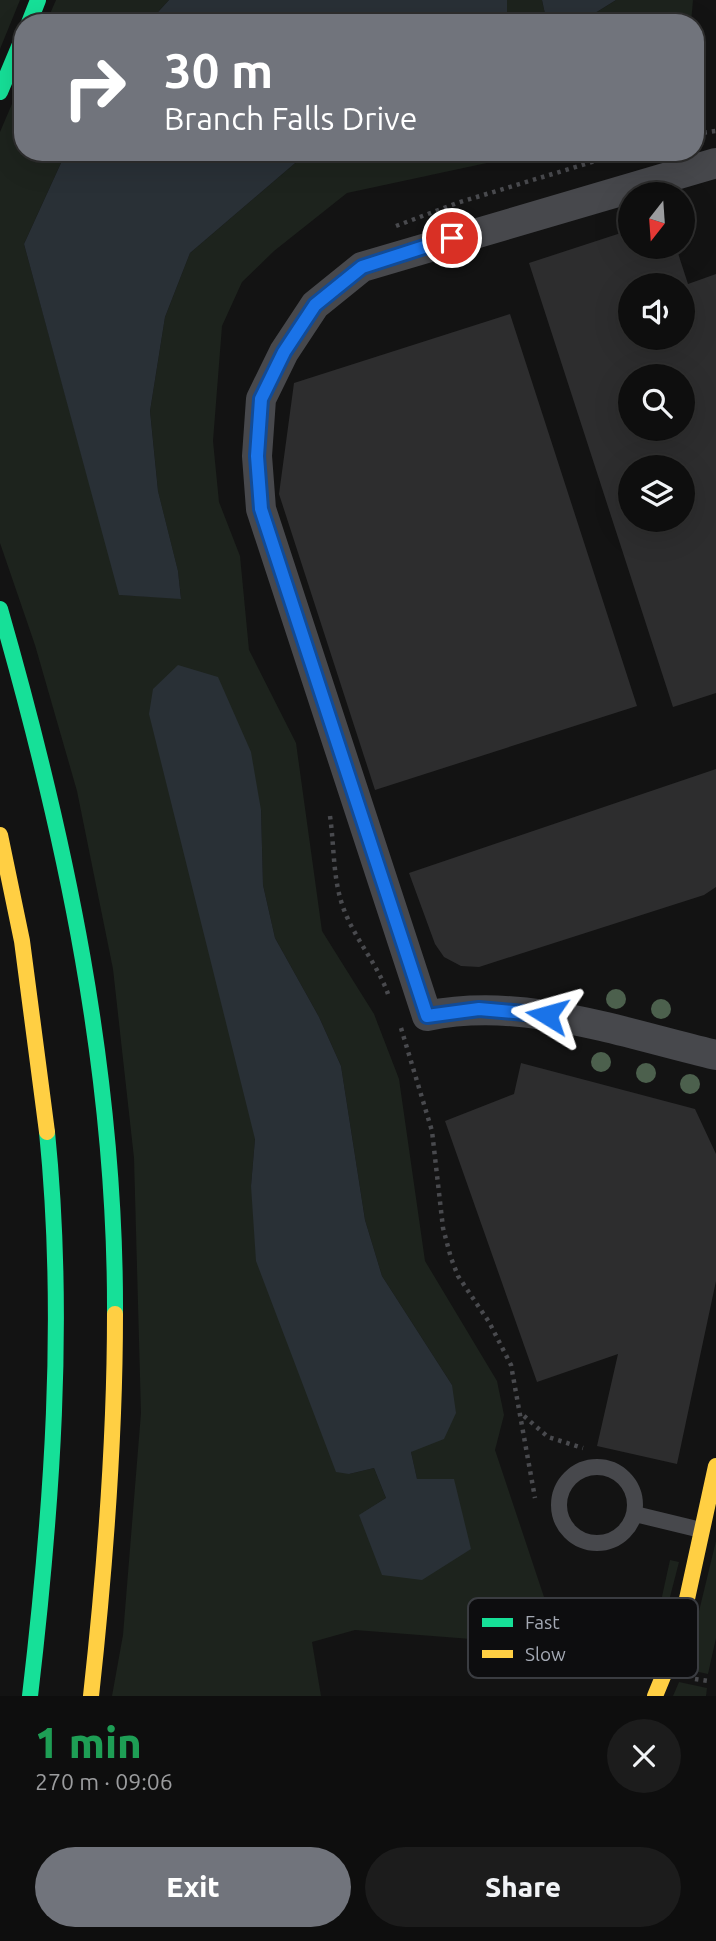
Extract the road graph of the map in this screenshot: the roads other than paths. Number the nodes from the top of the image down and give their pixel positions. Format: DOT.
graph roads {
  1 [pos="14,59"];
  2 [pos="0,92"];
  3 [pos="716,163"];
  4 [pos="0,609"];
  5 [pos="0,835"];
  6 [pos="716,1055"];
  7 [pos="716,1466"];
  8 [pos="635,1514"];
  9 [pos="701,1530"];
  10 [pos="687,1598"];
  11 [pos="662,1678"];
  12 [pos="30,1696"];
  13 [pos="91,1696"];
  14 [pos="654,1696"];
  1 -- 2 [label="main road"];
  3 -- 6 [label="street"];
  4 -- 13 [label="main road"];
  5 -- 12 [label="main road"];
  7 -- 9 [label="main road"];
  8 -- 8 [label="lane"];
  8 -- 9 [label="lane"];
  9 -- 10 [label="main road"];
  11 -- 14 [label="main road"];
}
